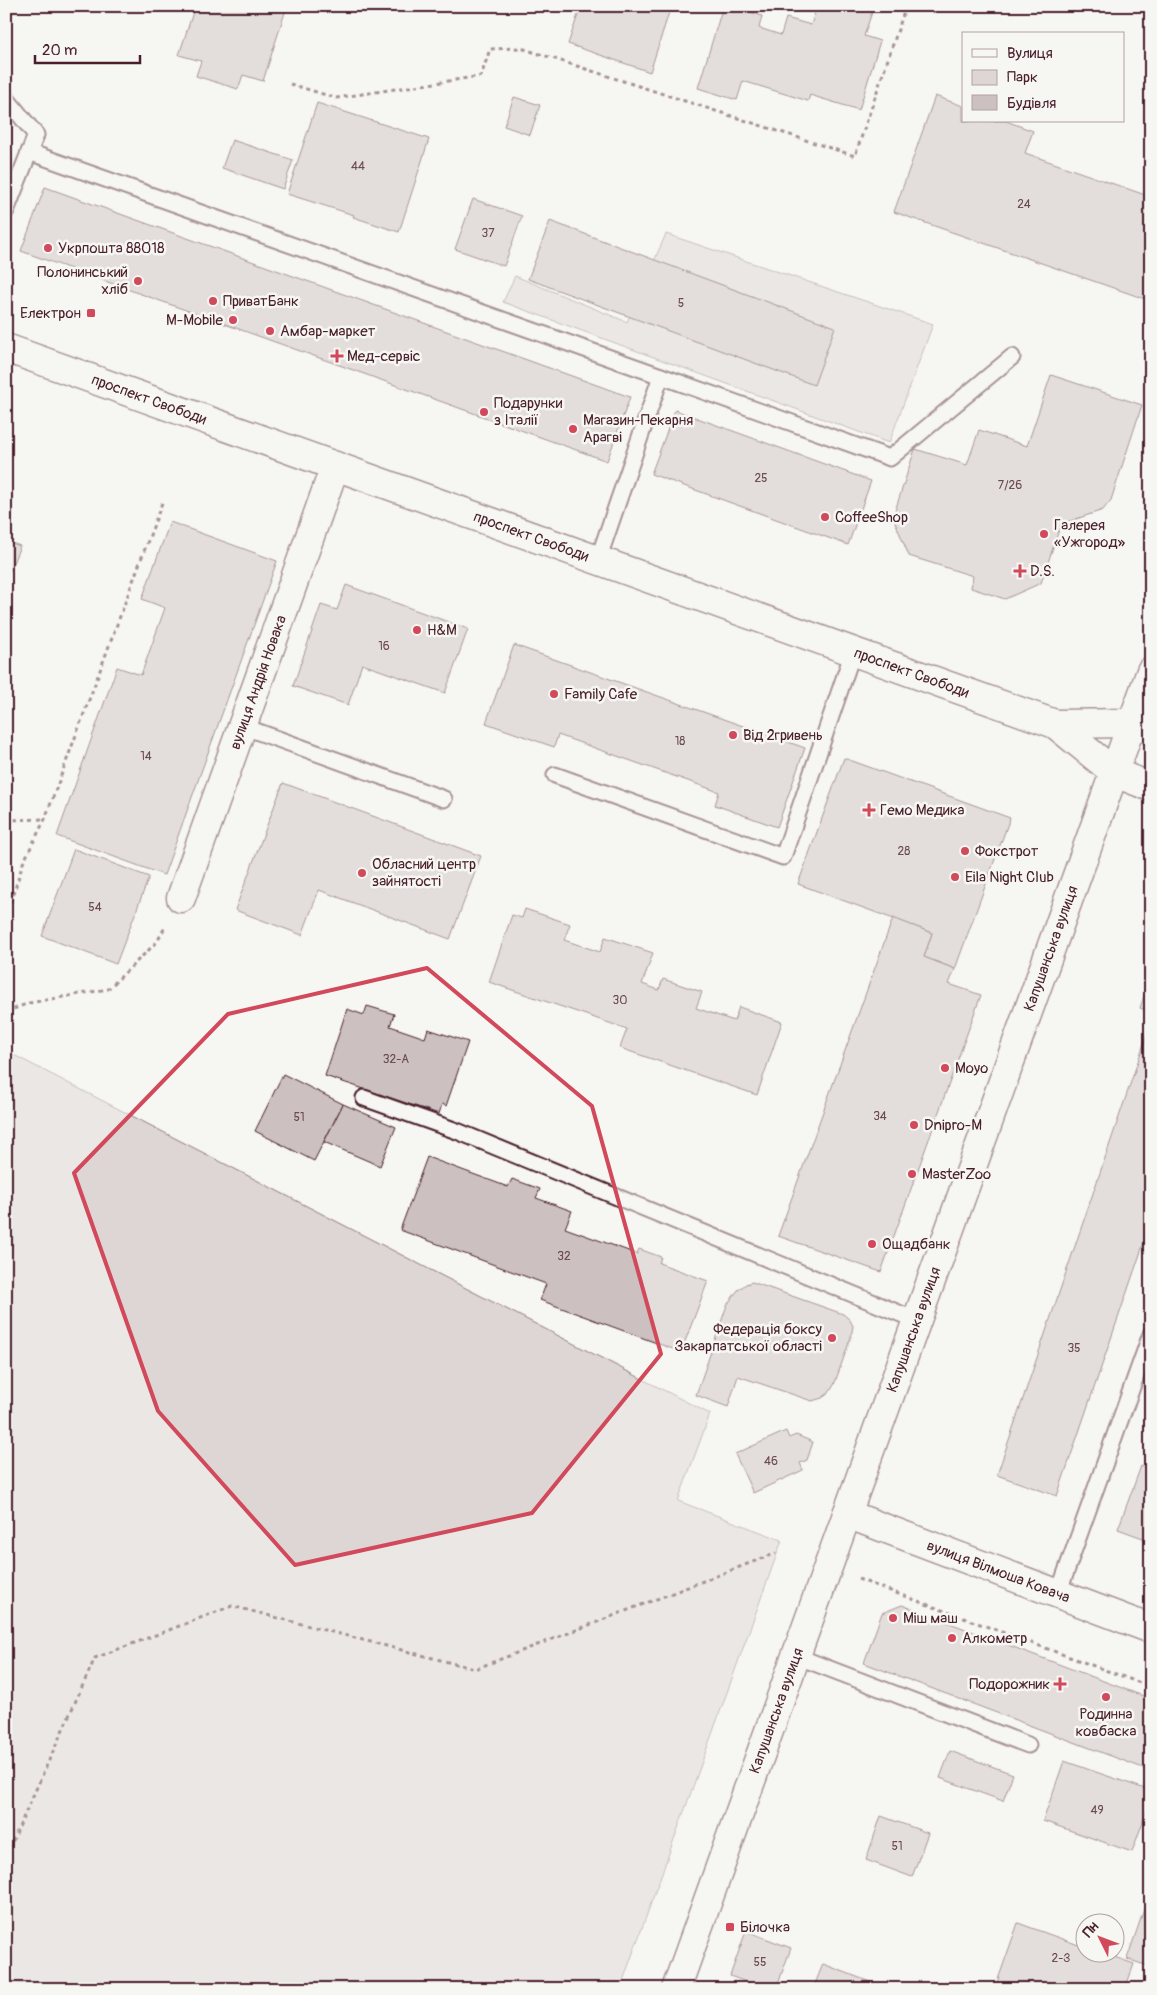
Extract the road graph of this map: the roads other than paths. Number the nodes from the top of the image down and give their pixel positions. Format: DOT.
graph roads {
  1 [pos="6,98"];
  2 [pos="30,152"];
  3 [pos="6,211"];
  4 [pos="6,348"];
  5 [pos="1012,358"];
  6 [pos="661,376"];
  7 [pos="335,466"];
  8 [pos="598,560"];
  9 [pos="854,652"];
  10 [pos="1151,671"];
  11 [pos="1055,724"];
  12 [pos="242,726"];
  13 [pos="1141,727"];
  14 [pos="1115,774"];
  15 [pos="555,775"];
  16 [pos="1151,787"];
  17 [pos="444,799"];
  18 [pos="181,898"];
  19 [pos="364,1098"];
  20 [pos="918,1321"];
  21 [pos="1151,1334"];
  22 [pos="847,1514"];
  23 [pos="1058,1594"];
  24 [pos="1151,1629"];
  25 [pos="796,1656"];
  26 [pos="1028,1745"];
  27 [pos="676,1989"];
  1 -- 2 [label="lane"];
  2 -- 3 [label="lane"];
  2 -- 6 [label="lane"];
  4 -- 7 [label="street, проспект Свободи"];
  5 -- 6 [label="lane"];
  6 -- 8 [label="lane"];
  7 -- 8 [label="street, проспект Свободи"];
  7 -- 12 [label="street, вулиця Андрія Новака"];
  8 -- 9 [label="street, проспект Свободи"];
  9 -- 11 [label="street, проспект Свободи"];
  9 -- 15 [label="lane"];
  10 -- 13 [label="street, Капушанська вулиця"];
  11 -- 13 [label="street, проспект Свободи"];
  11 -- 14 [label="street, проспект Свободи"];
  12 -- 17 [label="lane"];
  12 -- 18 [label="street, вулиця Андрія Новака"];
  13 -- 14 [label="street, Капушанська вулиця"];
  14 -- 16 [label="street, проспект Свободи"];
  14 -- 20 [label="street, Капушанська вулиця"];
  19 -- 20 [label="lane"];
  20 -- 22 [label="street, Капушанська вулиця"];
  21 -- 23 [label="lane"];
  22 -- 23 [label="street, вулиця Вілмоша Ковача"];
  22 -- 25 [label="street, Капушанська вулиця"];
  23 -- 24 [label="street, вулиця Вілмоша Ковача"];
  25 -- 26 [label="lane"];
  25 -- 27 [label="street, Капушанська вулиця"];
}
